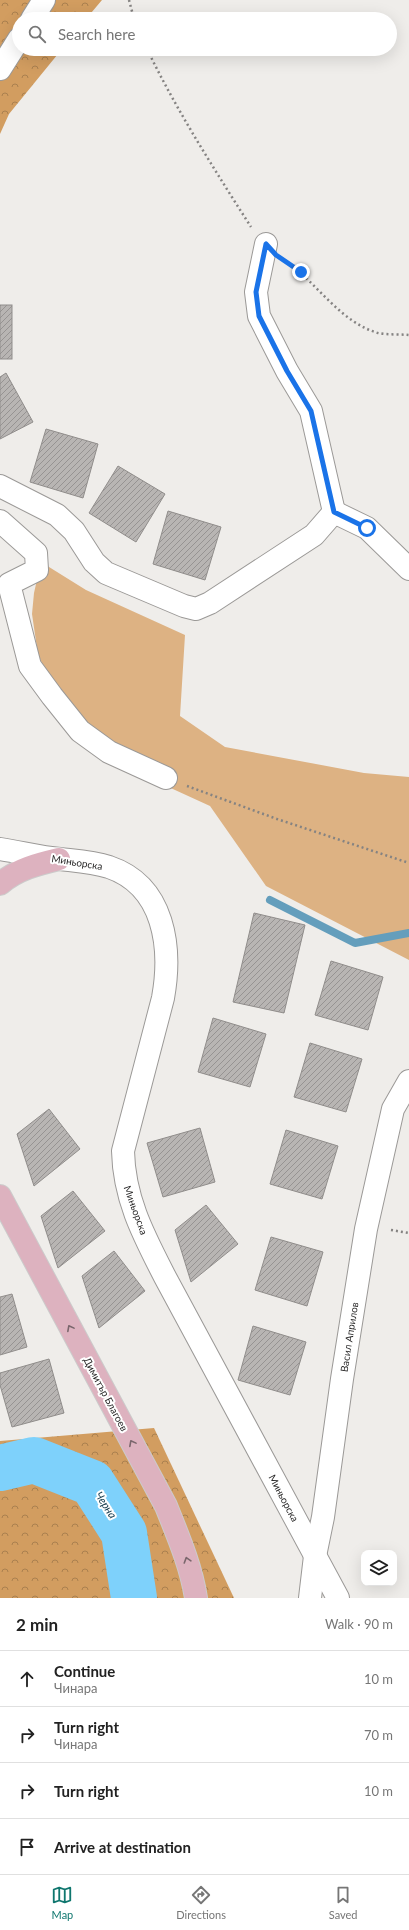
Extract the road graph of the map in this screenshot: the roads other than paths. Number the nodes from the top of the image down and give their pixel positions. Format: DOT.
graph roads {
  1 [pos="44,0"];
  2 [pos="36,12"];
  3 [pos="12,50"];
  4 [pos="0,69"];
  5 [pos="266,244"];
  6 [pos="0,486"];
  7 [pos="334,512"];
  8 [pos="0,521"];
  9 [pos="409,569"];
  10 [pos="5,578"];
  11 [pos="166,778"];
  12 [pos="0,849"];
  13 [pos="59,859"];
  14 [pos="0,884"];
  15 [pos="409,1081"];
  16 [pos="0,1196"];
  17 [pos="315,1556"];
  18 [pos="196,1598"];
  19 [pos="310,1598"];
  20 [pos="338,1598"];
  1 -- 2 [label="street"];
  3 -- 4 [label="street"];
  5 -- 7 [label="street"];
  6 -- 7 [label="street"];
  7 -- 9 [label="street"];
  8 -- 10 [label="street"];
  10 -- 11 [label="street"];
  12 -- 13 [label="street, Миньорска"];
  13 -- 14 [label="main road"];
  13 -- 17 [label="street, Миньорска"];
  15 -- 17 [label="street, Васил Априлов"];
  18 -- 16 [label="main road, Димитър Благоев, one-way"];
  17 -- 19 [label="street, Васил Априлов"];
  17 -- 20 [label="street, Миньорска"];
}
